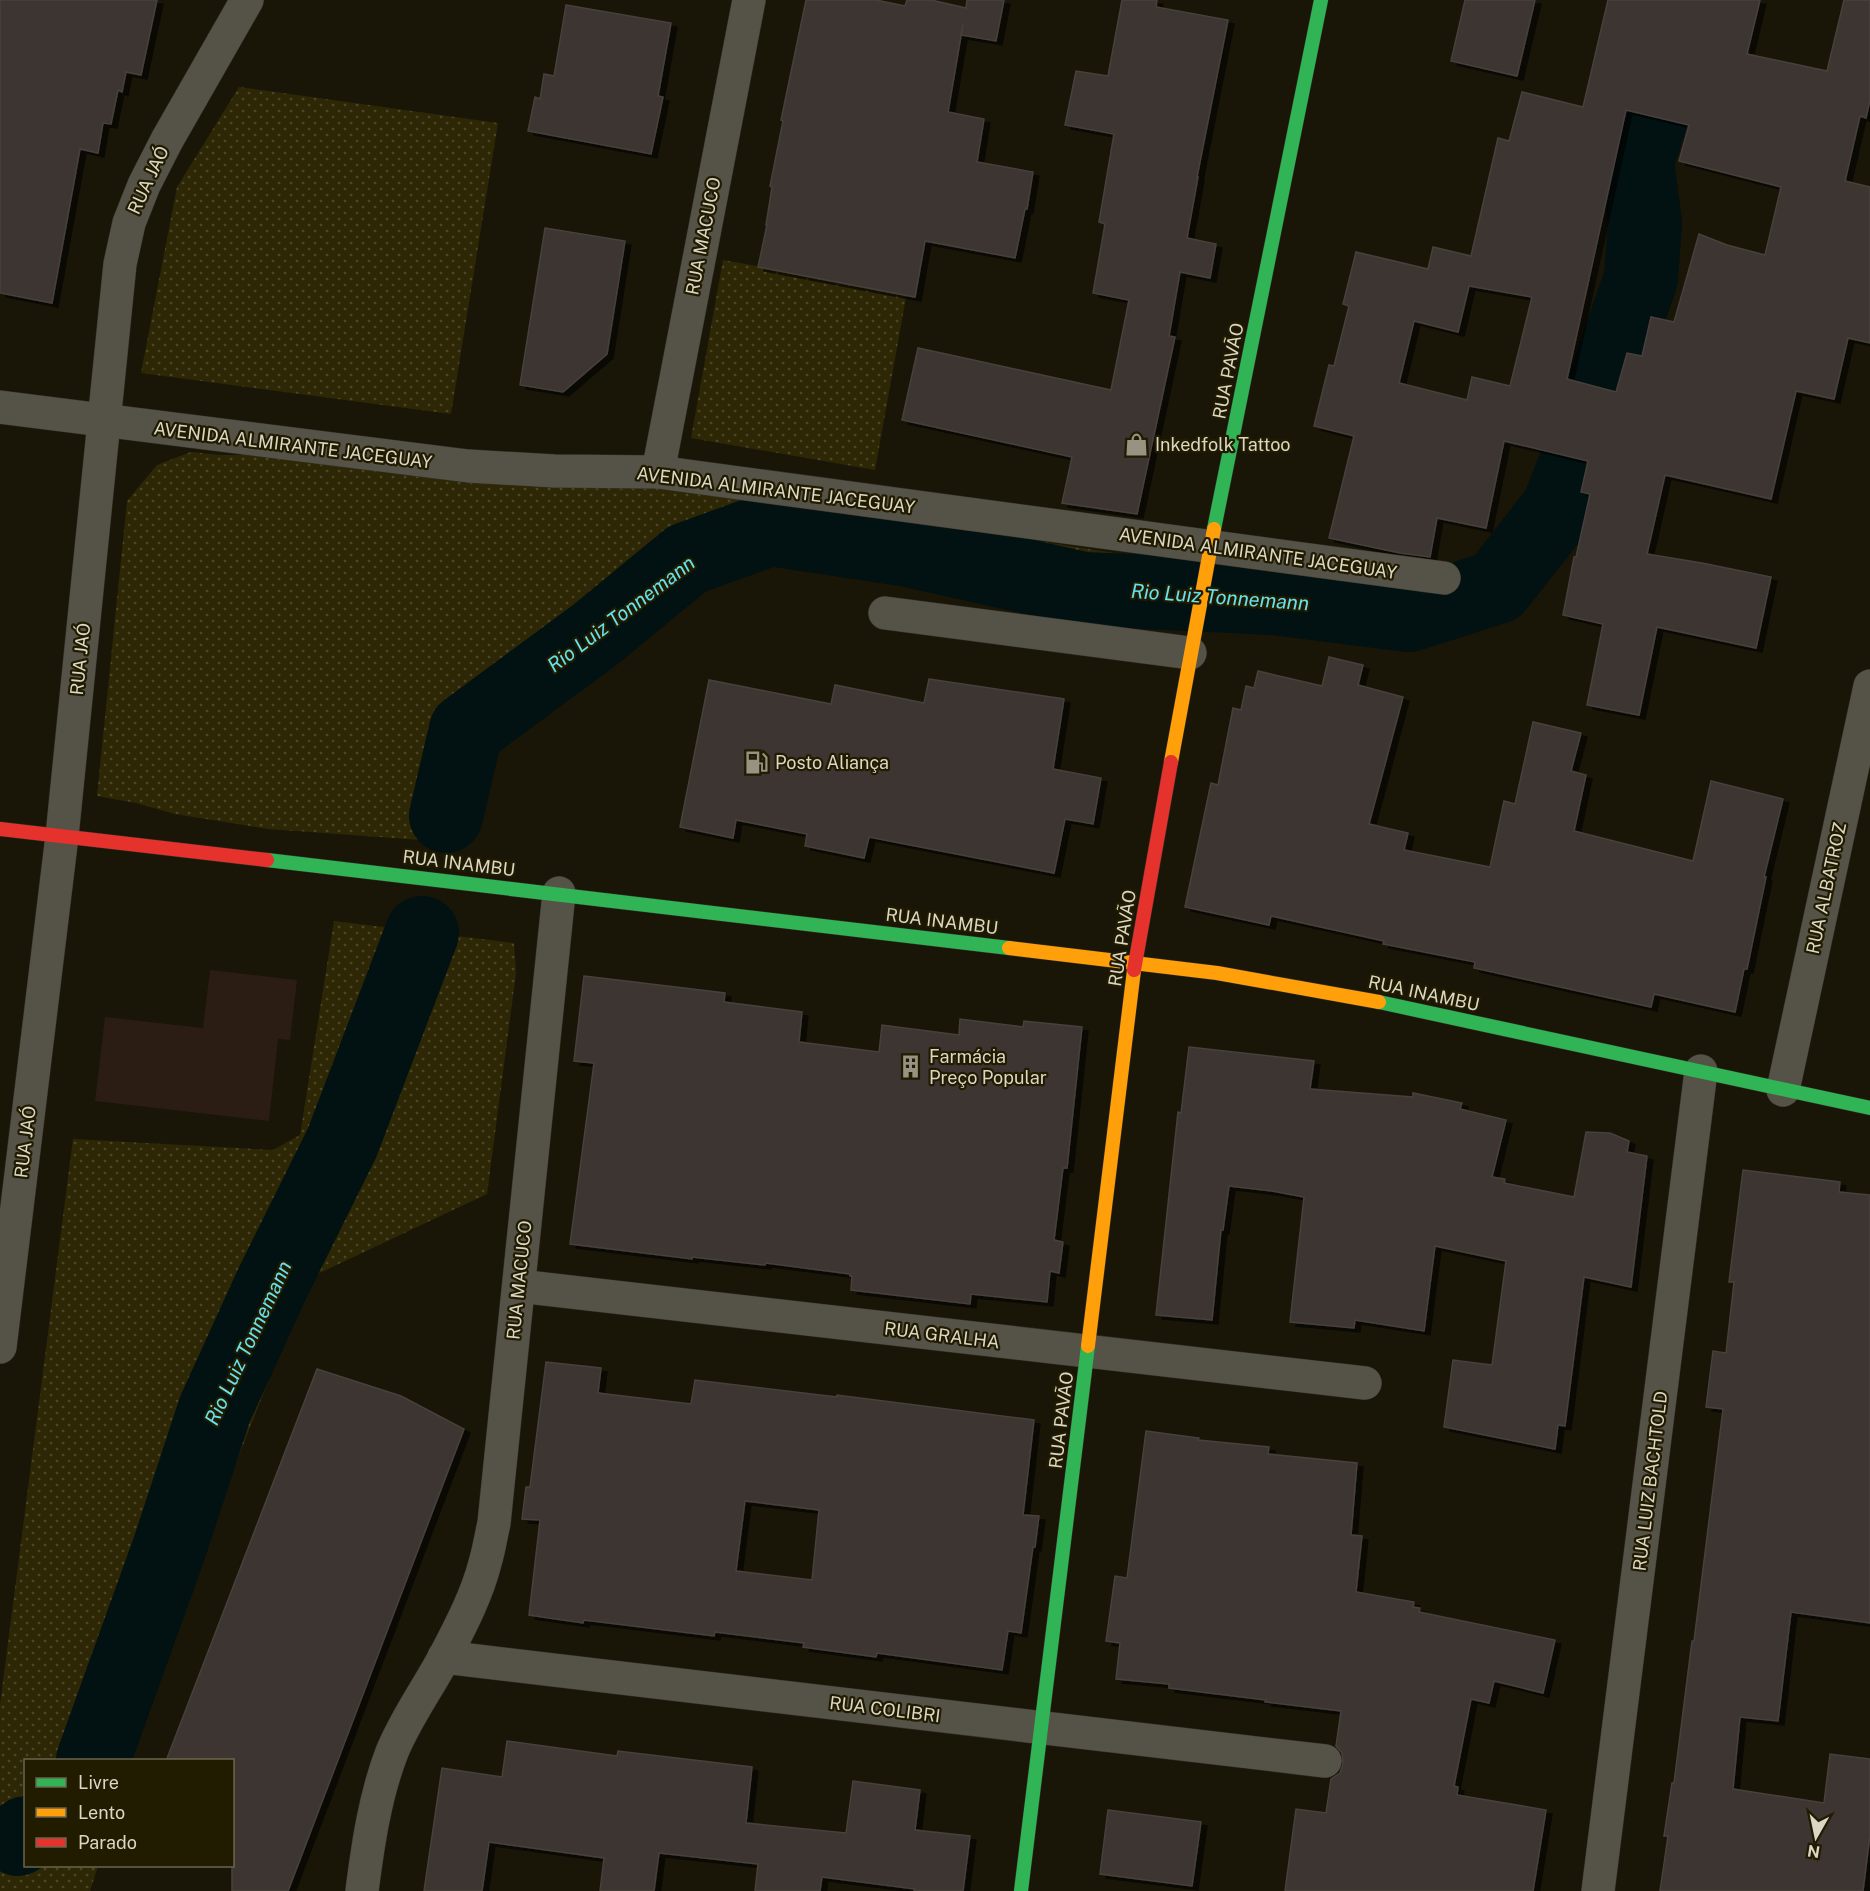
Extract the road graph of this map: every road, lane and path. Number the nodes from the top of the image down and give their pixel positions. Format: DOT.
graph roads {
  1 [pos="248,0"];
  2 [pos="749,0"];
  3 [pos="1321,0"];
  4 [pos="0,407"];
  5 [pos="104,421"];
  6 [pos="658,472"];
  7 [pos="1209,557"];
  8 [pos="1444,578"];
  9 [pos="885,613"];
  10 [pos="1192,639"];
  11 [pos="1870,686"];
  12 [pos="0,829"];
  13 [pos="62,836"];
  14 [pos="559,893"];
  15 [pos="1135,962"];
  16 [pos="1701,1071"];
  17 [pos="1783,1090"];
  18 [pos="1870,1108"];
  19 [pos="519,1286"];
  20 [pos="0,1347"];
  21 [pos="1087,1352"];
  22 [pos="1365,1383"];
  23 [pos="444,1657"];
  24 [pos="1041,1728"];
  25 [pos="1325,1761"];
  26 [pos="362,1891"];
  27 [pos="1021,1891"];
  28 [pos="1598,1891"];
  1 -- 5 [label="street, RUA JAÓ"];
  2 -- 6 [label="street, RUA MACUCO"];
  3 -- 7 [label="main road, RUA PAVÃO"];
  4 -- 5 [label="street, AVENIDA ALMIRANTE JACEGUAY"];
  5 -- 6 [label="street, AVENIDA ALMIRANTE JACEGUAY"];
  5 -- 13 [label="street, RUA JAÓ"];
  6 -- 7 [label="street, AVENIDA ALMIRANTE JACEGUAY"];
  7 -- 8 [label="street, AVENIDA ALMIRANTE JACEGUAY"];
  7 -- 10 [label="main road, RUA PAVÃO"];
  9 -- 10 [label="street"];
  10 -- 15 [label="main road, RUA PAVÃO"];
  11 -- 17 [label="street, RUA ALBATROZ"];
  12 -- 13 [label="main road, RUA INAMBU"];
  13 -- 14 [label="main road, RUA INAMBU"];
  13 -- 20 [label="street, RUA JAÓ"];
  14 -- 15 [label="main road, RUA INAMBU"];
  14 -- 19 [label="street, RUA MACUCO"];
  15 -- 16 [label="main road, RUA INAMBU"];
  15 -- 21 [label="main road, RUA PAVÃO"];
  16 -- 17 [label="main road, RUA INAMBU"];
  16 -- 28 [label="street, RUA LUIZ BACHTOLD"];
  17 -- 18 [label="main road, RUA INAMBU"];
  19 -- 21 [label="street, RUA GRALHA"];
  19 -- 23 [label="street, RUA MACUCO"];
  21 -- 22 [label="street, RUA GRALHA"];
  21 -- 24 [label="main road, RUA PAVÃO"];
  23 -- 24 [label="street, RUA COLIBRI"];
  23 -- 26 [label="street, RUA MACUCO"];
  24 -- 25 [label="street, RUA COLIBRI"];
  24 -- 27 [label="main road, RUA PAVÃO"];
}
